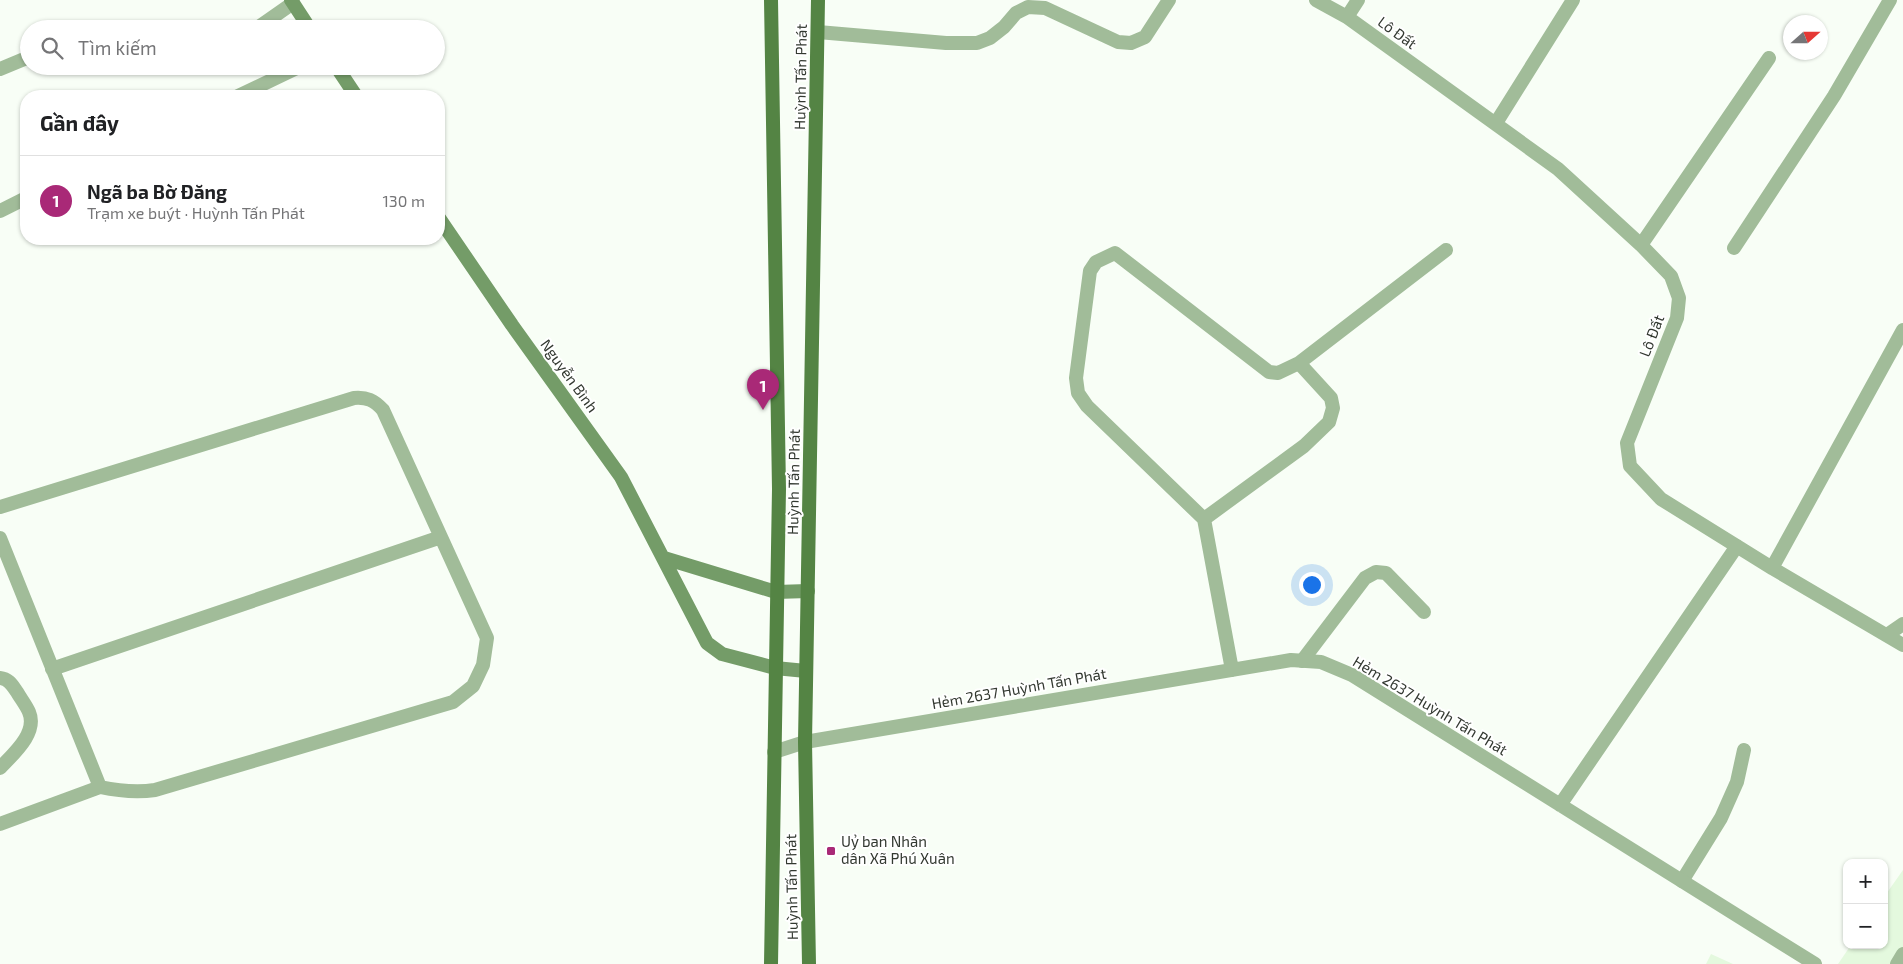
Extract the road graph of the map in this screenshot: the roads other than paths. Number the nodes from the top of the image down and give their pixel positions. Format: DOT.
graph roads {
  1 [pos="771,0"];
  2 [pos="818,0"];
  3 [pos="1169,0"];
  4 [pos="1316,0"];
  5 [pos="1358,0"];
  6 [pos="1573,0"];
  7 [pos="1890,0"];
  8 [pos="292,2"];
  9 [pos="1348,17"];
  10 [pos="268,20"];
  11 [pos="304,20"];
  12 [pos="818,32"];
  13 [pos="1769,58"];
  14 [pos="20,61"];
  15 [pos="0,69"];
  16 [pos="282,75"];
  17 [pos="342,75"];
  18 [pos="251,90"];
  19 [pos="352,90"];
  20 [pos="1496,123"];
  21 [pos="20,201"];
  22 [pos="0,211"];
  23 [pos="445,227"];
  24 [pos="1641,245"];
  25 [pos="1734,248"];
  26 [pos="1446,250"];
  27 [pos="1903,330"];
  28 [pos="1299,363"];
  29 [pos="0,507"];
  30 [pos="1204,519"];
  31 [pos="441,537"];
  32 [pos="0,538"];
  33 [pos="1737,546"];
  34 [pos="664,558"];
  35 [pos="1772,568"];
  36 [pos="808,591"];
  37 [pos="776,592"];
  38 [pos="1424,612"];
  39 [pos="1903,624"];
  40 [pos="1887,635"];
  41 [pos="1903,645"];
  42 [pos="1302,661"];
  43 [pos="775,668"];
  44 [pos="52,670"];
  45 [pos="1232,670"];
  46 [pos="806,671"];
  47 [pos="0,678"];
  48 [pos="805,742"];
  49 [pos="1744,750"];
  50 [pos="774,752"];
  51 [pos="0,768"];
  52 [pos="100,787"];
  53 [pos="1560,805"];
  54 [pos="0,824"];
  55 [pos="1682,881"];
  56 [pos="1903,954"];
  57 [pos="771,964"];
  58 [pos="809,964"];
  59 [pos="1815,964"];
  60 [pos="1897,964"];
  1 -- 37 [label="main road, Huỳnh Tấn Phát"];
  2 -- 12 [label="main road, Huỳnh Tấn Phát"];
  3 -- 12 [label="street"];
  4 -- 9 [label="street, Lô Đất"];
  5 -- 9 [label="street"];
  6 -- 20 [label="street"];
  7 -- 25 [label="street"];
  8 -- 10 [label="street"];
  8 -- 11 [label="main road"];
  9 -- 20 [label="street, Lô Đất"];
  12 -- 36 [label="main road, Huỳnh Tấn Phát"];
  13 -- 24 [label="street"];
  14 -- 15 [label="street"];
  16 -- 18 [label="street"];
  17 -- 19 [label="main road"];
  20 -- 24 [label="street, Lô Đất"];
  21 -- 22 [label="street"];
  23 -- 34 [label="main road, Nguyễn Bình"];
  24 -- 33 [label="street, Lô Đất"];
  26 -- 28 [label="street"];
  27 -- 35 [label="street"];
  28 -- 30 [label="street"];
  28 -- 30 [label="street"];
  29 -- 31 [label="street"];
  30 -- 45 [label="street"];
  31 -- 44 [label="street"];
  31 -- 52 [label="street"];
  32 -- 44 [label="street"];
  33 -- 35 [label="street, Lô Đất"];
  33 -- 53 [label="street"];
  34 -- 37 [label="main road"];
  34 -- 43 [label="main road, Nguyễn Bình"];
  35 -- 40 [label="street, Lô Đất"];
  36 -- 37 [label="main road"];
  36 -- 46 [label="main road, Huỳnh Tấn Phát"];
  37 -- 43 [label="main road, Huỳnh Tấn Phát"];
  38 -- 42 [label="street"];
  39 -- 40 [label="street"];
  40 -- 41 [label="street, Lô Đất"];
  42 -- 45 [label="street, Hẻm 2637 Huỳnh Tấn Phát"];
  42 -- 53 [label="street, Hẻm 2637 Huỳnh Tấn Phát"];
  43 -- 46 [label="main road, Nguyễn Bình"];
  43 -- 50 [label="main road, Huỳnh Tấn Phát"];
  44 -- 52 [label="street"];
  45 -- 48 [label="street, Hẻm 2637 Huỳnh Tấn Phát"];
  46 -- 48 [label="main road, Huỳnh Tấn Phát"];
  47 -- 51 [label="street"];
  48 -- 50 [label="street, Hẻm 2637 Huỳnh Tấn Phát"];
  48 -- 58 [label="main road, Huỳnh Tấn Phát"];
  49 -- 55 [label="street"];
  50 -- 57 [label="main road, Huỳnh Tấn Phát"];
  52 -- 54 [label="street"];
  53 -- 55 [label="street, Hẻm 2637 Huỳnh Tấn Phát"];
  55 -- 59 [label="street, Hẻm 2637 Huỳnh Tấn Phát"];
  56 -- 60 [label="street"];
}
